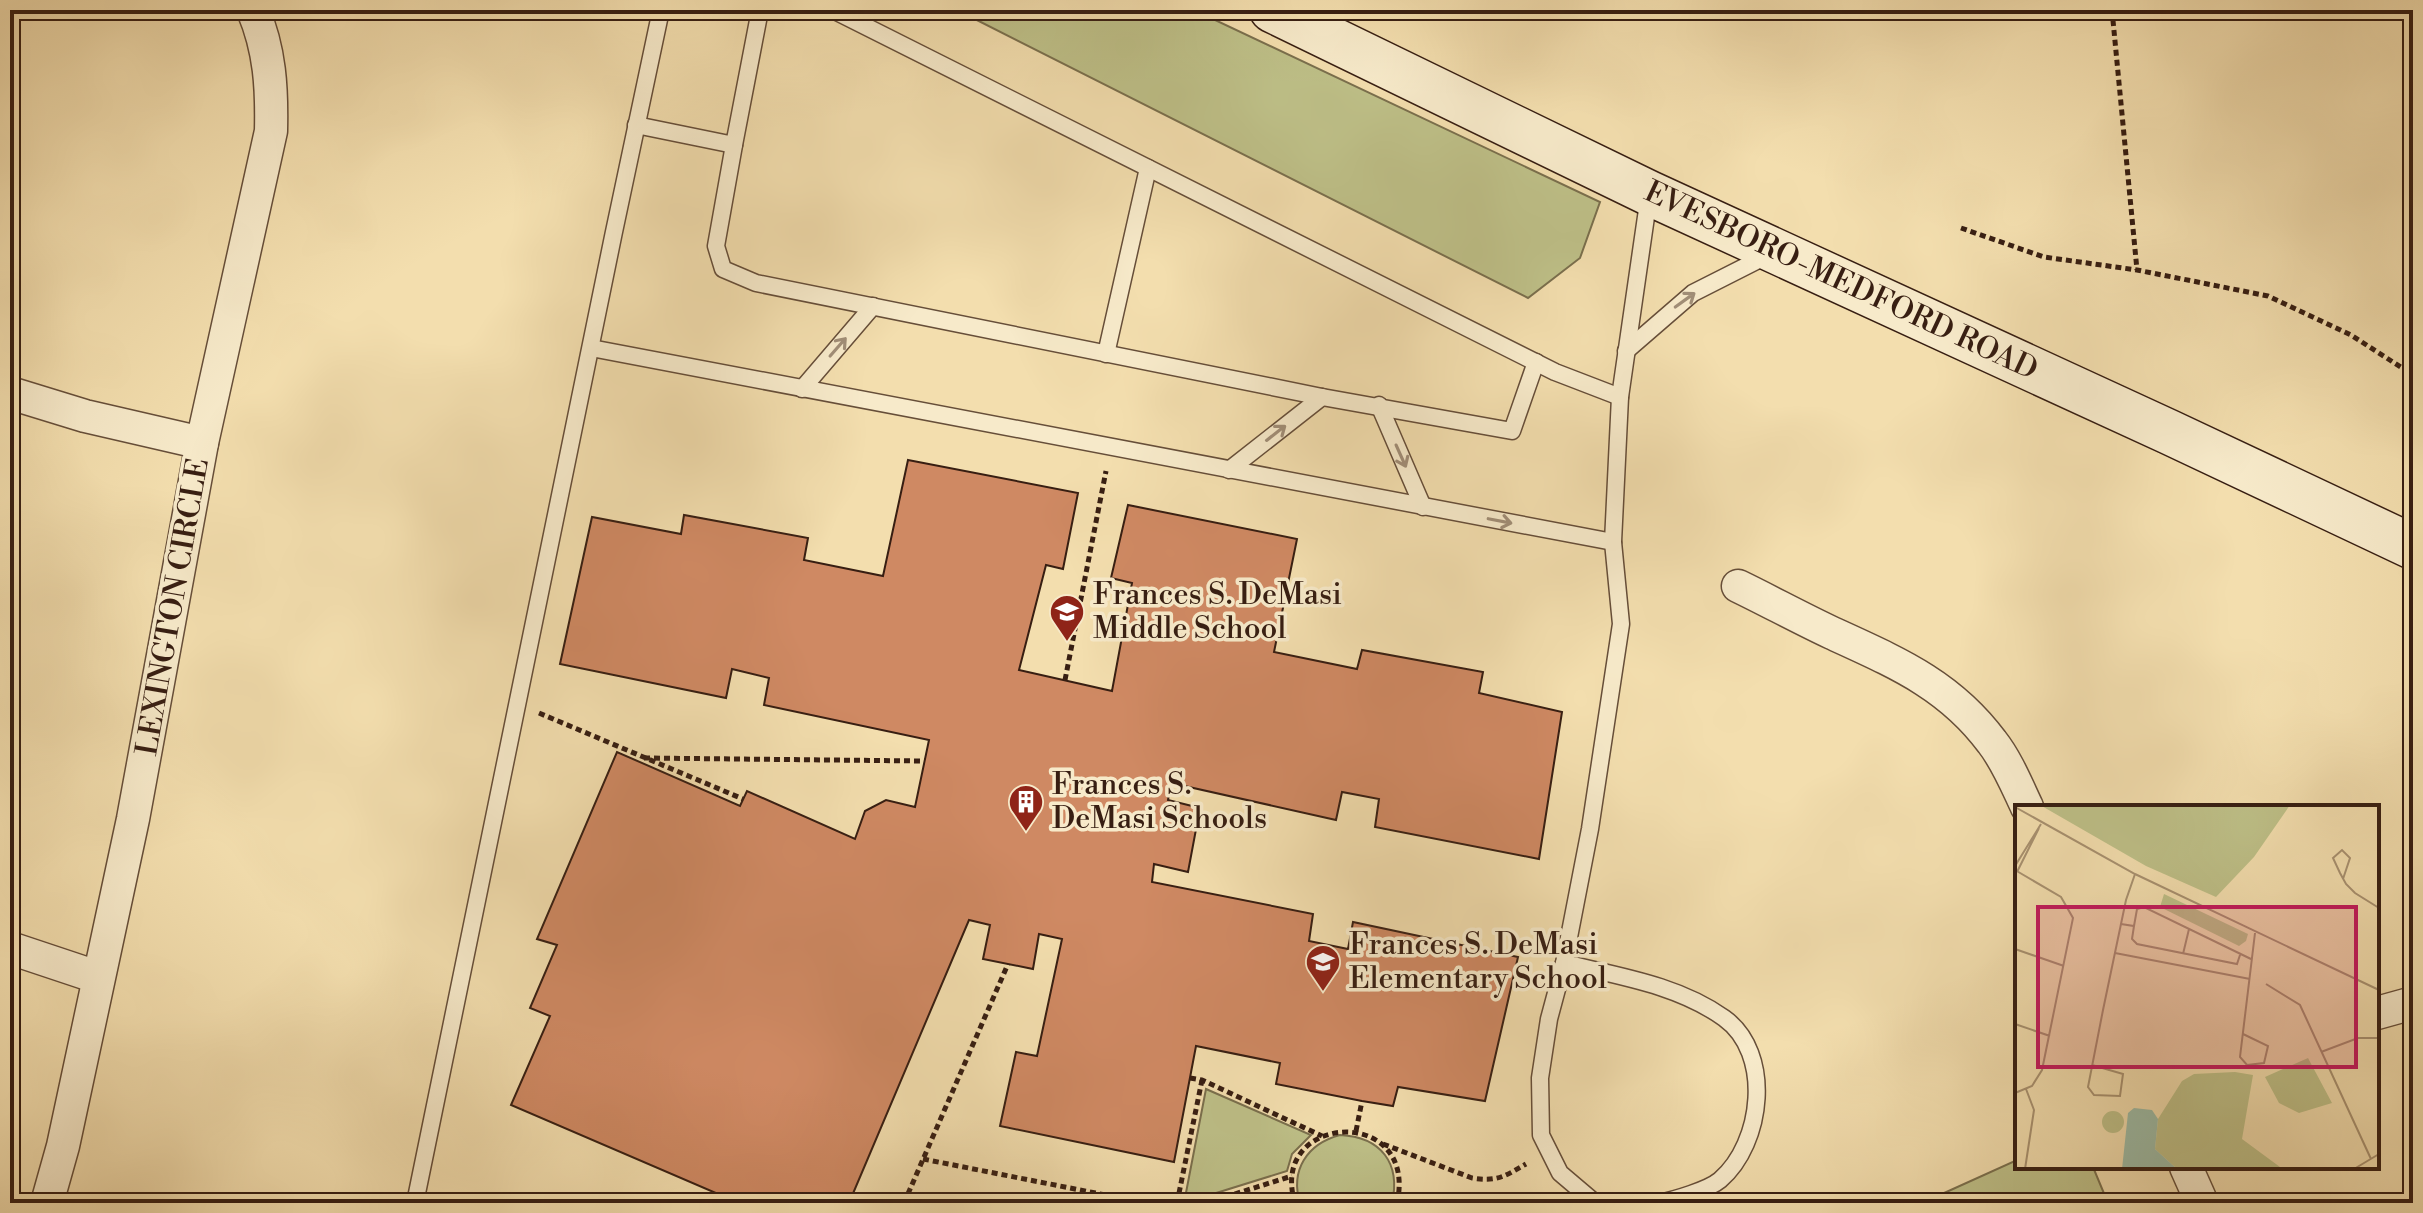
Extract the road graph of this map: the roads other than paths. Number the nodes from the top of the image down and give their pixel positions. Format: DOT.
graph roads {
  1 [pos="253,10"];
  2 [pos="661,10"];
  3 [pos="760,10"];
  4 [pos="833,10"];
  5 [pos="1272,10"];
  6 [pos="636,125"];
  7 [pos="734,145"];
  8 [pos="1148,168"];
  9 [pos="1649,193"];
  10 [pos="1776,251"];
  11 [pos="873,306"];
  12 [pos="591,348"];
  13 [pos="1626,351"];
  14 [pos="1106,354"];
  15 [pos="1536,362"];
  16 [pos="802,389"];
  17 [pos="10,393"];
  18 [pos="1322,397"];
  19 [pos="1620,397"];
  20 [pos="1379,405"];
  21 [pos="202,443"];
  22 [pos="1229,470"];
  23 [pos="1423,507"];
  24 [pos="1613,542"];
  25 [pos="2413,547"];
  26 [pos="1738,586"];
  27 [pos="2026,805"];
  28 [pos="10,948"];
  29 [pos="1564,963"];
  30 [pos="97,977"];
  31 [pos="2413,1003"];
  32 [pos="2379,1012"];
  33 [pos="2187,1169"];
  34 [pos="47,1203"];
  35 [pos="417,1203"];
  36 [pos="1604,1203"];
  37 [pos="1658,1203"];
  38 [pos="2202,1203"];
  1 -- 21 [label="street, LEXINGTON CIRCLE"];
  2 -- 6 [label="lane"];
  3 -- 7 [label="lane"];
  4 -- 8 [label="lane"];
  5 -- 9 [label="street, EVESBORO-MEDFORD ROAD"];
  6 -- 7 [label="lane"];
  6 -- 12 [label="lane"];
  7 -- 11 [label="lane"];
  8 -- 14 [label="lane"];
  8 -- 15 [label="lane"];
  9 -- 10 [label="street, EVESBORO-MEDFORD ROAD"];
  9 -- 13 [label="lane"];
  13 -- 10 [label="lane, one-way"];
  10 -- 25 [label="street, EVESBORO-MEDFORD ROAD"];
  11 -- 14 [label="lane"];
  16 -- 11 [label="lane, one-way"];
  12 -- 16 [label="lane"];
  12 -- 35 [label="lane"];
  13 -- 19 [label="lane"];
  14 -- 18 [label="lane"];
  15 -- 19 [label="lane"];
  15 -- 20 [label="lane"];
  16 -- 22 [label="lane"];
  17 -- 21 [label="street"];
  18 -- 20 [label="lane"];
  22 -- 18 [label="lane, one-way"];
  19 -- 24 [label="lane"];
  20 -- 23 [label="lane, one-way"];
  21 -- 30 [label="street, LEXINGTON CIRCLE"];
  22 -- 23 [label="lane"];
  23 -- 24 [label="lane, one-way"];
  24 -- 29 [label="lane"];
  26 -- 27 [label="street"];
  28 -- 30 [label="street"];
  29 -- 36 [label="lane"];
  29 -- 37 [label="lane"];
  30 -- 34 [label="street, LEXINGTON CIRCLE"];
  31 -- 32 [label="street"];
  33 -- 38 [label="street"];
}
